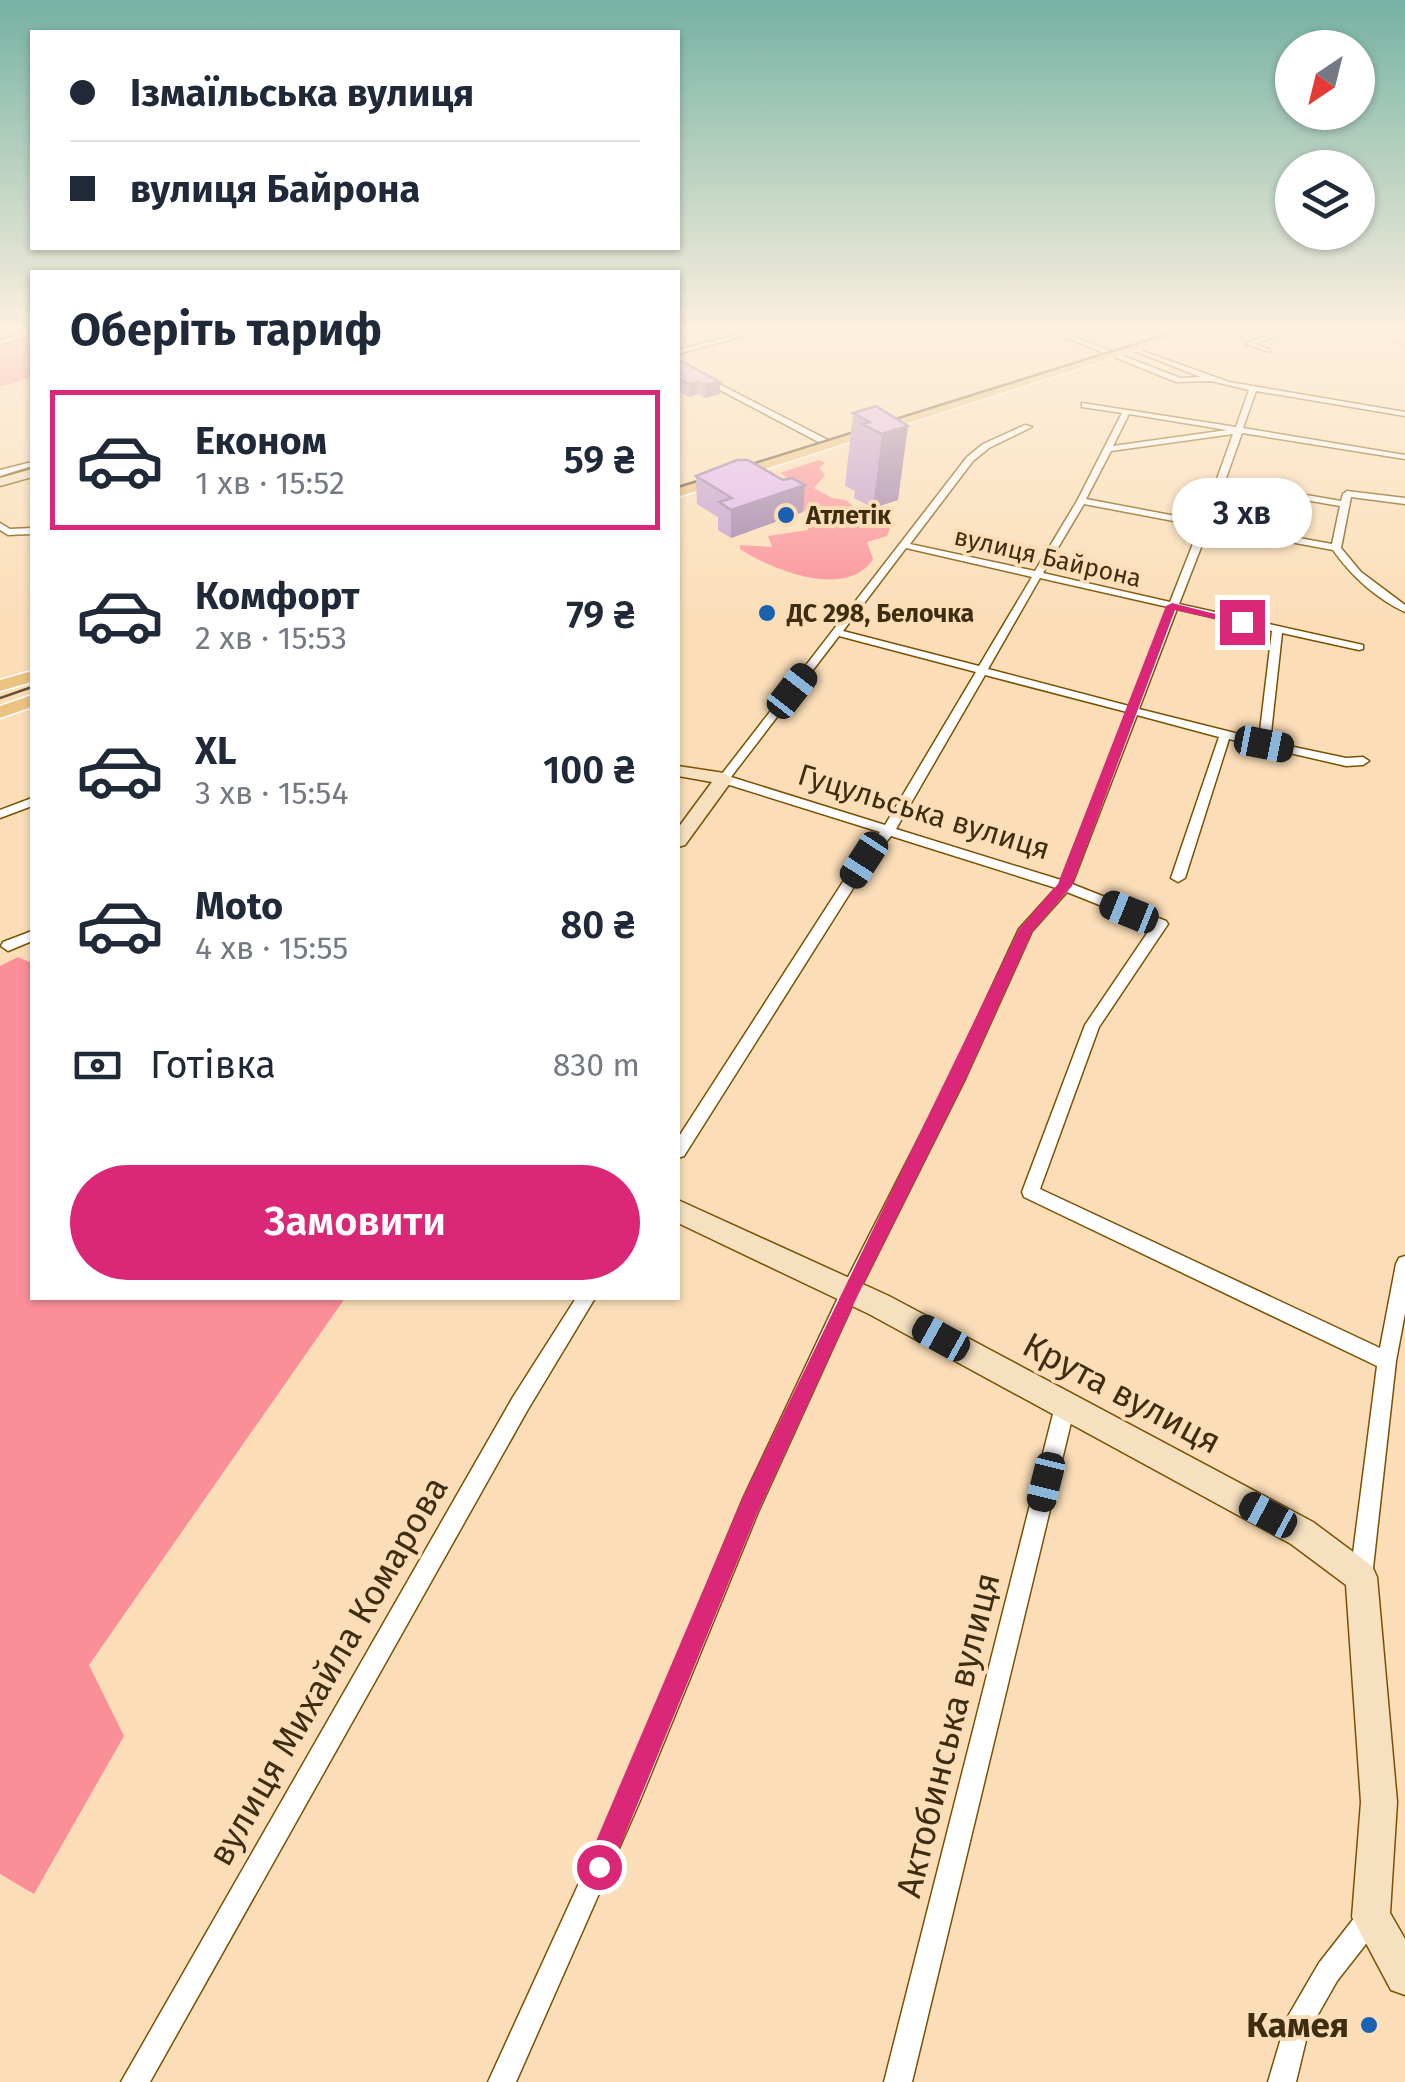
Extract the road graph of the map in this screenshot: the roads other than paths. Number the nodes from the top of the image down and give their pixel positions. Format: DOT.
graph roads {
  1 [pos="794,426"];
  2 [pos="870,426"];
  3 [pos="1028,426"];
  4 [pos="1119,426"];
  5 [pos="1217,426"];
  6 [pos="1241,426"];
  7 [pos="1240,430"];
  8 [pos="822,441"];
  9 [pos="1108,449"];
  10 [pos="1405,457"];
  11 [pos="30,465"];
  12 [pos="0,473"];
  13 [pos="30,474"];
  14 [pos="680,479"];
  15 [pos="0,482"];
  16 [pos="1221,483"];
  17 [pos="680,492"];
  18 [pos="1082,500"];
  19 [pos="1405,501"];
  20 [pos="1344,504"];
  21 [pos="1206,525"];
  22 [pos="0,526"];
  23 [pos="30,530"];
  24 [pos="904,545"];
  25 [pos="1336,548"];
  26 [pos="1035,574"];
  27 [pos="1172,606"];
  28 [pos="1405,608"];
  29 [pos="1277,630"];
  30 [pos="837,632"];
  31 [pos="1359,647"];
  32 [pos="984,670"];
  33 [pos="30,677"];
  34 [pos="0,686"];
  35 [pos="30,703"];
  36 [pos="1132,710"];
  37 [pos="0,712"];
  38 [pos="1225,736"];
  39 [pos="1264,744"];
  40 [pos="1362,762"];
  41 [pos="680,771"];
  42 [pos="724,780"];
  43 [pos="30,803"];
  44 [pos="0,814"];
  45 [pos="889,829"];
  46 [pos="680,837"];
  47 [pos="1178,878"];
  48 [pos="1064,886"];
  49 [pos="30,937"];
  50 [pos="8,946"];
  51 [pos="680,1148"];
  52 [pos="680,1211"];
  53 [pos="1405,1264"];
  54 [pos="850,1290"];
  55 [pos="585,1300"];
  56 [pos="1387,1361"];
  57 [pos="1066,1406"];
  58 [pos="1362,1576"];
  59 [pos="1371,1917"];
  60 [pos="1405,1976"];
  61 [pos="135,2082"];
  62 [pos="502,2082"];
  63 [pos="898,2082"];
  64 [pos="1282,2082"];
  1 -- 8 [label="street"];
  2 -- 8 [label="main road"];
  3 -- 24 [label="street"];
  4 -- 9 [label="street"];
  5 -- 7 [label="street"];
  6 -- 7 [label="street"];
  7 -- 9 [label="street"];
  7 -- 10 [label="street"];
  7 -- 16 [label="street"];
  8 -- 14 [label="main road"];
  8 -- 17 [label="main road"];
  9 -- 18 [label="street"];
  11 -- 12 [label="street"];
  13 -- 15 [label="street"];
  16 -- 20 [label="street"];
  16 -- 21 [label="street"];
  18 -- 21 [label="street"];
  18 -- 26 [label="street"];
  19 -- 20 [label="street"];
  20 -- 25 [label="street"];
  21 -- 25 [label="street"];
  21 -- 27 [label="street"];
  22 -- 23 [label="street"];
  24 -- 26 [label="street, вулиця Байрона"];
  24 -- 30 [label="street"];
  25 -- 28 [label="street"];
  26 -- 27 [label="street, вулиця Байрона"];
  26 -- 32 [label="street"];
  27 -- 29 [label="street, вулиця Байрона"];
  27 -- 36 [label="street"];
  29 -- 31 [label="street, вулиця Байрона"];
  29 -- 39 [label="street"];
  30 -- 32 [label="street"];
  30 -- 42 [label="street"];
  32 -- 36 [label="street"];
  32 -- 45 [label="street"];
  33 -- 34 [label="main road"];
  35 -- 37 [label="main road"];
  36 -- 38 [label="street"];
  36 -- 48 [label="street"];
  38 -- 39 [label="street"];
  38 -- 47 [label="street"];
  39 -- 40 [label="street"];
  41 -- 42 [label="street"];
  42 -- 45 [label="street, Гуцульська вулиця"];
  42 -- 46 [label="street"];
  43 -- 44 [label="street"];
  45 -- 48 [label="street, Гуцульська вулиця"];
  45 -- 51 [label="street"];
  48 -- 54 [label="street"];
  48 -- 56 [label="street, Гуцульська вулиця"];
  49 -- 50 [label="street"];
  52 -- 54 [label="street, Крута вулиця"];
  53 -- 56 [label="street"];
  54 -- 57 [label="street, Крута вулиця"];
  54 -- 62 [label="street"];
  55 -- 61 [label="street, вулиця Михайла Комарова"];
  56 -- 58 [label="street"];
  57 -- 58 [label="street, Крута вулиця"];
  57 -- 63 [label="street, Актобинська вулиця"];
  58 -- 59 [label="street"];
  59 -- 60 [label="street"];
  59 -- 64 [label="street"];
}
